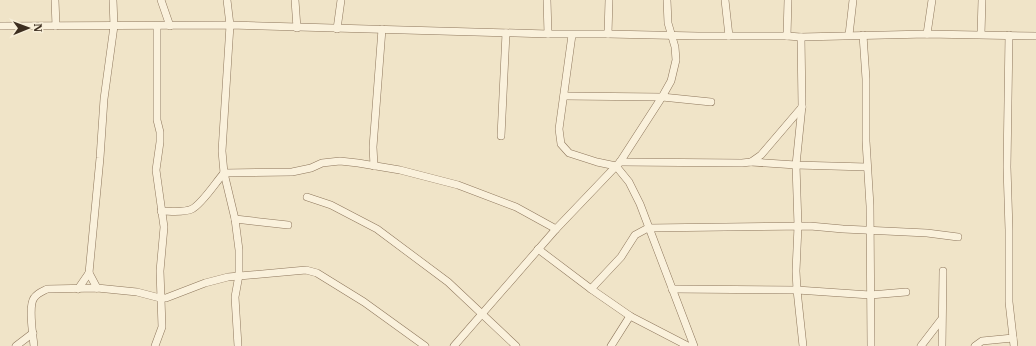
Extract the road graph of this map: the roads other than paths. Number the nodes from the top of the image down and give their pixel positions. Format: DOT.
graph roads {
  1 [pos="55,0"];
  2 [pos="113,0"];
  3 [pos="161,0"];
  4 [pos="227,0"];
  5 [pos="295,0"];
  6 [pos="341,0"];
  7 [pos="547,0"];
  8 [pos="609,0"];
  9 [pos="667,0"];
  10 [pos="725,0"];
  11 [pos="788,0"];
  12 [pos="853,0"];
  13 [pos="932,0"];
  14 [pos="982,0"];
  15 [pos="230,25"];
  16 [pos="0,26"];
  17 [pos="56,26"];
  18 [pos="114,26"];
  19 [pos="157,26"];
  20 [pos="170,26"];
  21 [pos="297,28"];
  22 [pos="337,29"];
  23 [pos="382,29"];
  24 [pos="506,33"];
  25 [pos="548,34"];
  26 [pos="608,34"];
  27 [pos="927,34"];
  28 [pos="981,34"];
  29 [pos="572,35"];
  30 [pos="849,35"];
  31 [pos="863,35"];
  32 [pos="1009,35"];
  33 [pos="672,36"];
  34 [pos="729,36"];
  35 [pos="787,36"];
  36 [pos="1036,36"];
  37 [pos="801,37"];
  38 [pos="564,96"];
  39 [pos="662,98"];
  40 [pos="711,102"];
  41 [pos="802,106"];
  42 [pos="501,136"];
  43 [pos="751,162"];
  44 [pos="618,164"];
  45 [pos="796,165"];
  46 [pos="374,166"];
  47 [pos="867,167"];
  48 [pos="224,173"];
  49 [pos="307,197"];
  50 [pos="161,211"];
  51 [pos="235,219"];
  52 [pos="288,225"];
  53 [pos="798,226"];
  54 [pos="648,228"];
  55 [pos="556,229"];
  56 [pos="870,230"];
  57 [pos="958,237"];
  58 [pos="538,249"];
  59 [pos="942,271"];
  60 [pos="89,273"];
  61 [pos="239,275"];
  62 [pos="97,288"];
  63 [pos="78,289"];
  64 [pos="591,289"];
  65 [pos="672,289"];
  66 [pos="797,290"];
  67 [pos="906,292"];
  68 [pos="870,295"];
  69 [pos="160,298"];
  70 [pos="482,312"];
  71 [pos="630,316"];
  72 [pos="941,320"];
  73 [pos="33,333"];
  74 [pos="1013,338"];
  75 [pos="16,346"];
  76 [pos="34,346"];
  77 [pos="155,346"];
  78 [pos="238,346"];
  79 [pos="425,346"];
  80 [pos="454,346"];
  81 [pos="516,346"];
  82 [pos="611,346"];
  83 [pos="688,346"];
  84 [pos="694,346"];
  85 [pos="803,346"];
  86 [pos="871,346"];
  87 [pos="921,346"];
  88 [pos="942,346"];
  89 [pos="976,346"];
  90 [pos="1014,346"];
  1 -- 17 [label="street"];
  2 -- 18 [label="street"];
  3 -- 20 [label="street"];
  4 -- 15 [label="street"];
  5 -- 21 [label="street"];
  6 -- 22 [label="street"];
  7 -- 25 [label="street"];
  8 -- 26 [label="street"];
  9 -- 33 [label="street"];
  10 -- 34 [label="street"];
  11 -- 35 [label="street"];
  12 -- 30 [label="street"];
  13 -- 27 [label="street"];
  14 -- 28 [label="street"];
  15 -- 20 [label="street"];
  15 -- 21 [label="street"];
  15 -- 48 [label="street"];
  16 -- 17 [label="street"];
  17 -- 18 [label="street"];
  18 -- 19 [label="street"];
  18 -- 60 [label="street"];
  19 -- 20 [label="street"];
  19 -- 50 [label="street"];
  21 -- 22 [label="street"];
  22 -- 23 [label="street"];
  23 -- 24 [label="street"];
  23 -- 46 [label="street"];
  24 -- 25 [label="street"];
  24 -- 42 [label="street"];
  25 -- 29 [label="street"];
  26 -- 29 [label="street"];
  26 -- 33 [label="street"];
  27 -- 28 [label="street"];
  27 -- 31 [label="street"];
  28 -- 32 [label="street"];
  29 -- 38 [label="street"];
  30 -- 31 [label="street"];
  30 -- 37 [label="street"];
  31 -- 47 [label="street"];
  32 -- 36 [label="street"];
  32 -- 74 [label="street"];
  33 -- 34 [label="street"];
  33 -- 39 [label="street"];
  34 -- 35 [label="street"];
  35 -- 37 [label="street"];
  37 -- 41 [label="street"];
  38 -- 39 [label="street"];
  38 -- 44 [label="street"];
  39 -- 40 [label="street"];
  39 -- 44 [label="street"];
  41 -- 43 [label="street"];
  41 -- 45 [label="street"];
  43 -- 44 [label="street"];
  43 -- 45 [label="street"];
  44 -- 54 [label="street"];
  44 -- 55 [label="street"];
  45 -- 47 [label="street"];
  45 -- 53 [label="street"];
  46 -- 48 [label="street"];
  46 -- 55 [label="street"];
  47 -- 56 [label="street"];
  48 -- 50 [label="street"];
  48 -- 51 [label="street"];
  49 -- 70 [label="street"];
  50 -- 69 [label="street"];
  51 -- 52 [label="street"];
  51 -- 61 [label="street"];
  53 -- 54 [label="street"];
  53 -- 56 [label="street"];
  53 -- 66 [label="street"];
  54 -- 64 [label="street"];
  54 -- 65 [label="street"];
  55 -- 58 [label="street"];
  56 -- 57 [label="street"];
  56 -- 68 [label="street"];
  58 -- 64 [label="street"];
  58 -- 70 [label="street"];
  59 -- 72 [label="street"];
  60 -- 62 [label="street"];
  60 -- 63 [label="street"];
  61 -- 69 [label="street"];
  61 -- 78 [label="street"];
  61 -- 79 [label="street"];
  62 -- 63 [label="street"];
  62 -- 69 [label="street"];
  63 -- 73 [label="street"];
  64 -- 71 [label="street"];
  65 -- 66 [label="street"];
  65 -- 84 [label="street"];
  66 -- 68 [label="street"];
  66 -- 85 [label="street"];
  67 -- 68 [label="street"];
  68 -- 86 [label="street"];
  69 -- 77 [label="street"];
  70 -- 80 [label="street"];
  70 -- 81 [label="street"];
  71 -- 82 [label="street"];
  71 -- 83 [label="street"];
  72 -- 87 [label="street"];
  72 -- 88 [label="street"];
  73 -- 75 [label="street"];
  73 -- 76 [label="street"];
  74 -- 89 [label="street"];
  74 -- 90 [label="street"];
}
